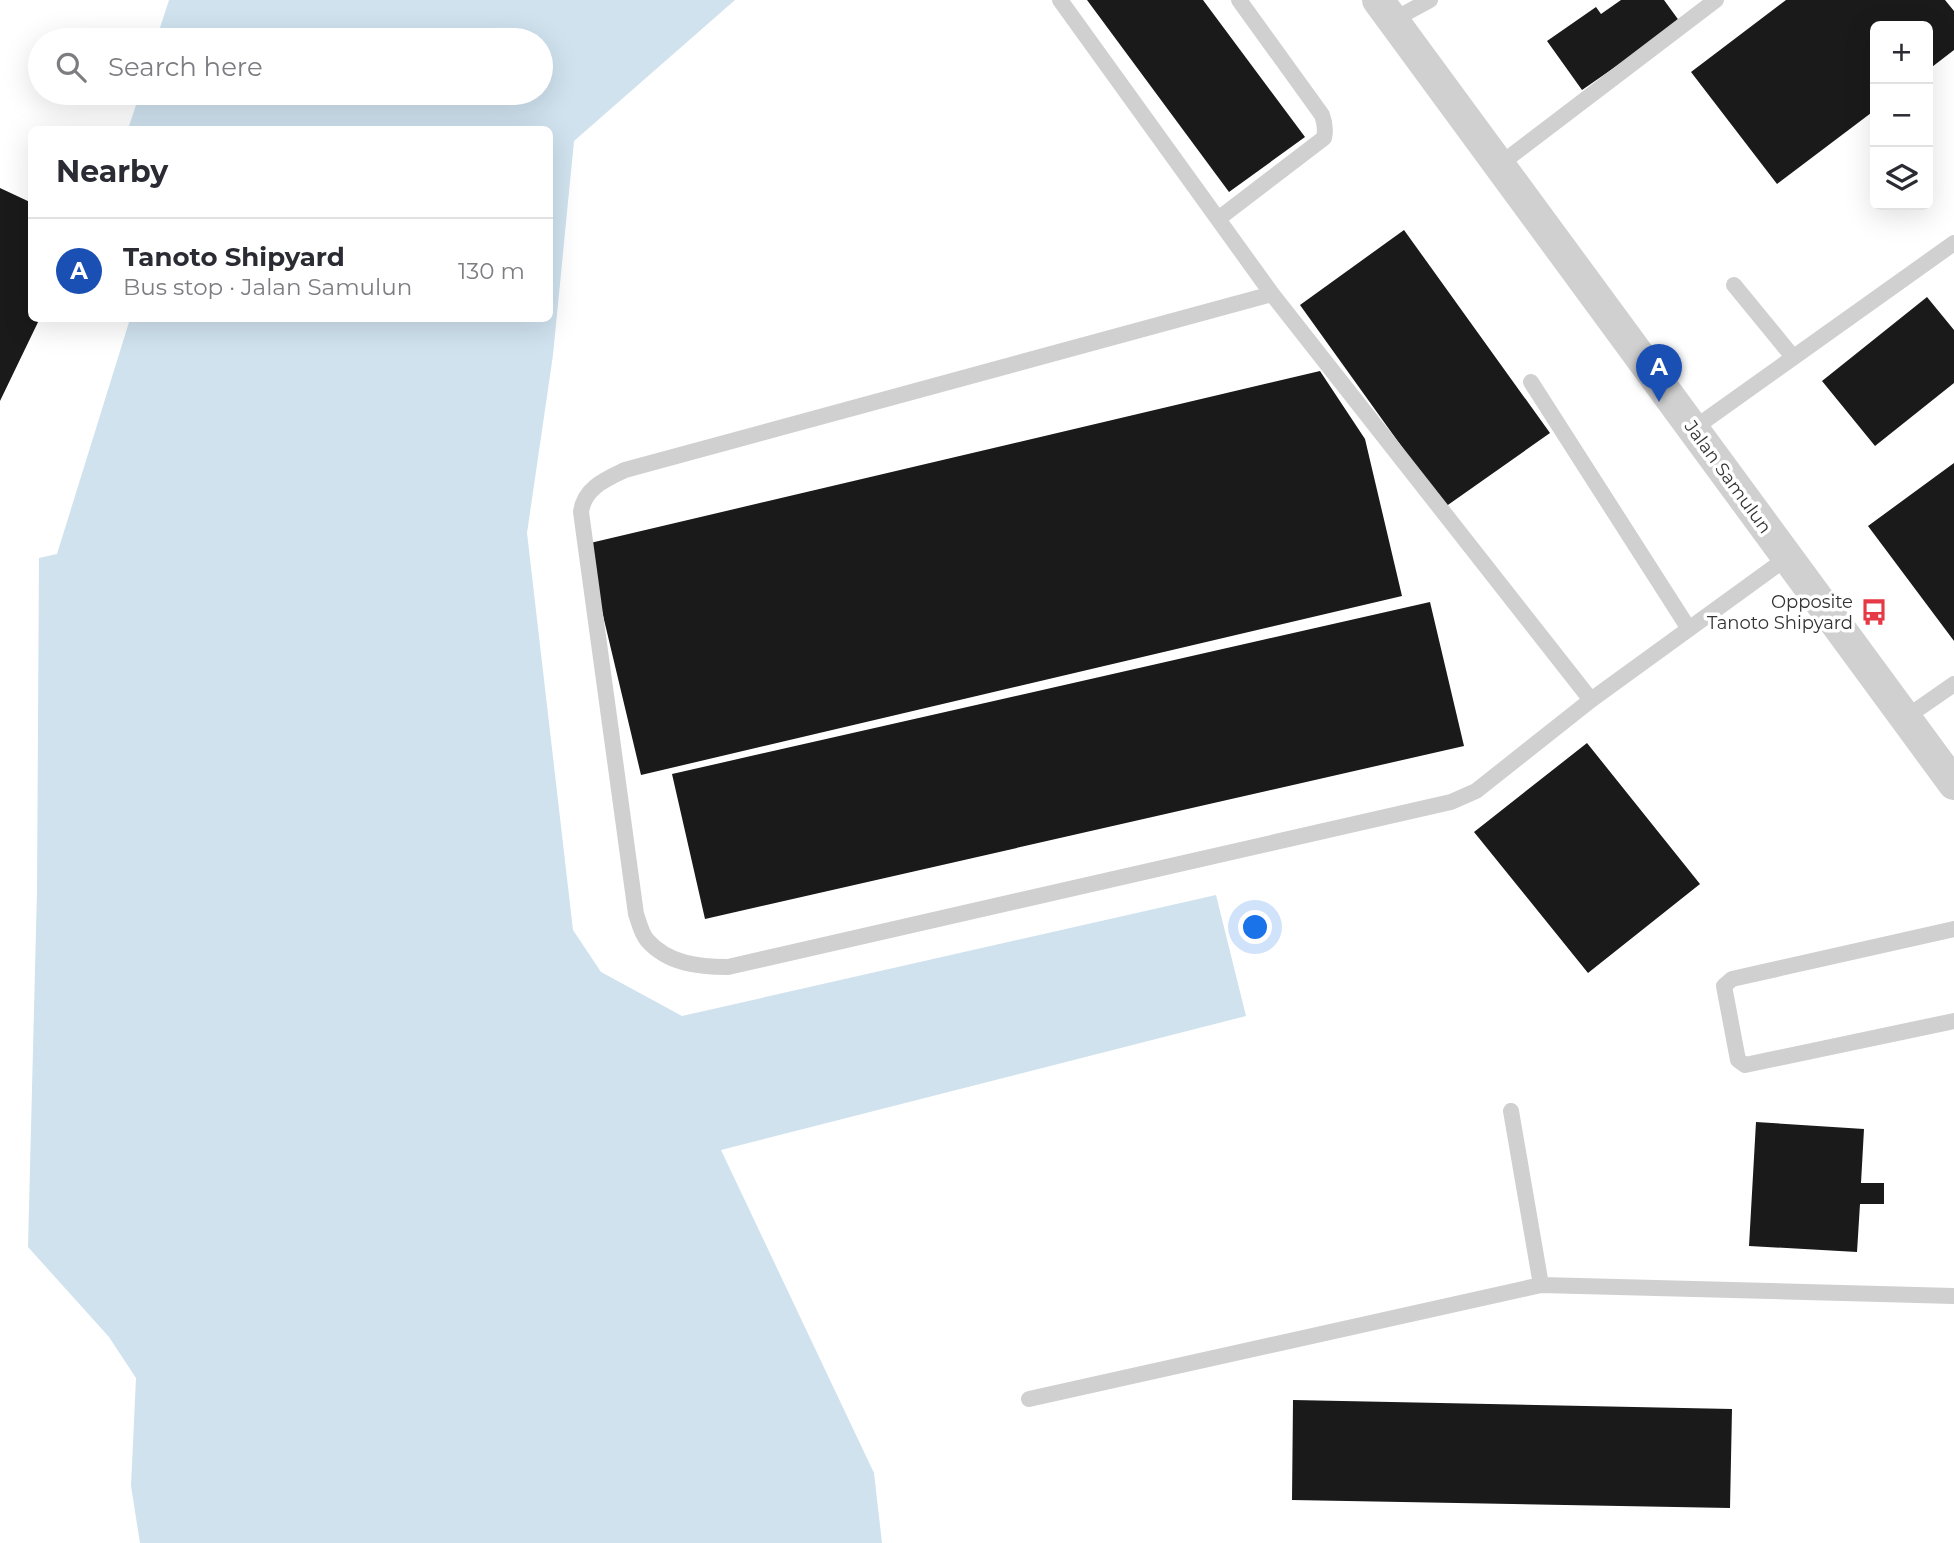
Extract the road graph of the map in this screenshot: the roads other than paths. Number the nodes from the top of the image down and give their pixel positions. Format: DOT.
graph roads {
  1 [pos="1060,0"];
  2 [pos="1240,0"];
  3 [pos="1430,0"];
  4 [pos="1716,0"];
  5 [pos="1385,10"];
  6 [pos="1499,165"];
  7 [pos="1218,219"];
  8 [pos="1954,243"];
  9 [pos="1734,285"];
  10 [pos="1272,294"];
  11 [pos="1793,357"];
  12 [pos="1531,382"];
  13 [pos="1693,429"];
  14 [pos="1788,557"];
  15 [pos="1689,629"];
  16 [pos="1954,684"];
  17 [pos="1591,700"];
  18 [pos="1905,718"];
  19 [pos="1954,784"];
  20 [pos="1954,929"];
  21 [pos="1954,1021"];
  22 [pos="1511,1111"];
  23 [pos="1541,1285"];
  24 [pos="1954,1296"];
  25 [pos="1029,1399"];
  1 -- 7 [label="lane"];
  2 -- 7 [label="lane"];
  3 -- 5 [label="lane"];
  4 -- 6 [label="lane"];
  5 -- 6 [label="street, Jalan Samulun"];
  6 -- 13 [label="street, Jalan Samulun"];
  7 -- 10 [label="lane"];
  8 -- 11 [label="lane"];
  9 -- 11 [label="lane"];
  10 -- 17 [label="lane"];
  10 -- 17 [label="lane"];
  11 -- 13 [label="lane"];
  12 -- 15 [label="lane"];
  13 -- 14 [label="street, Jalan Samulun"];
  14 -- 15 [label="lane"];
  14 -- 18 [label="street, Jalan Samulun"];
  15 -- 17 [label="lane"];
  16 -- 18 [label="lane"];
  18 -- 19 [label="street, Jalan Samulun"];
  20 -- 21 [label="lane"];
  22 -- 23 [label="lane"];
  23 -- 24 [label="lane"];
  23 -- 25 [label="lane"];
}
